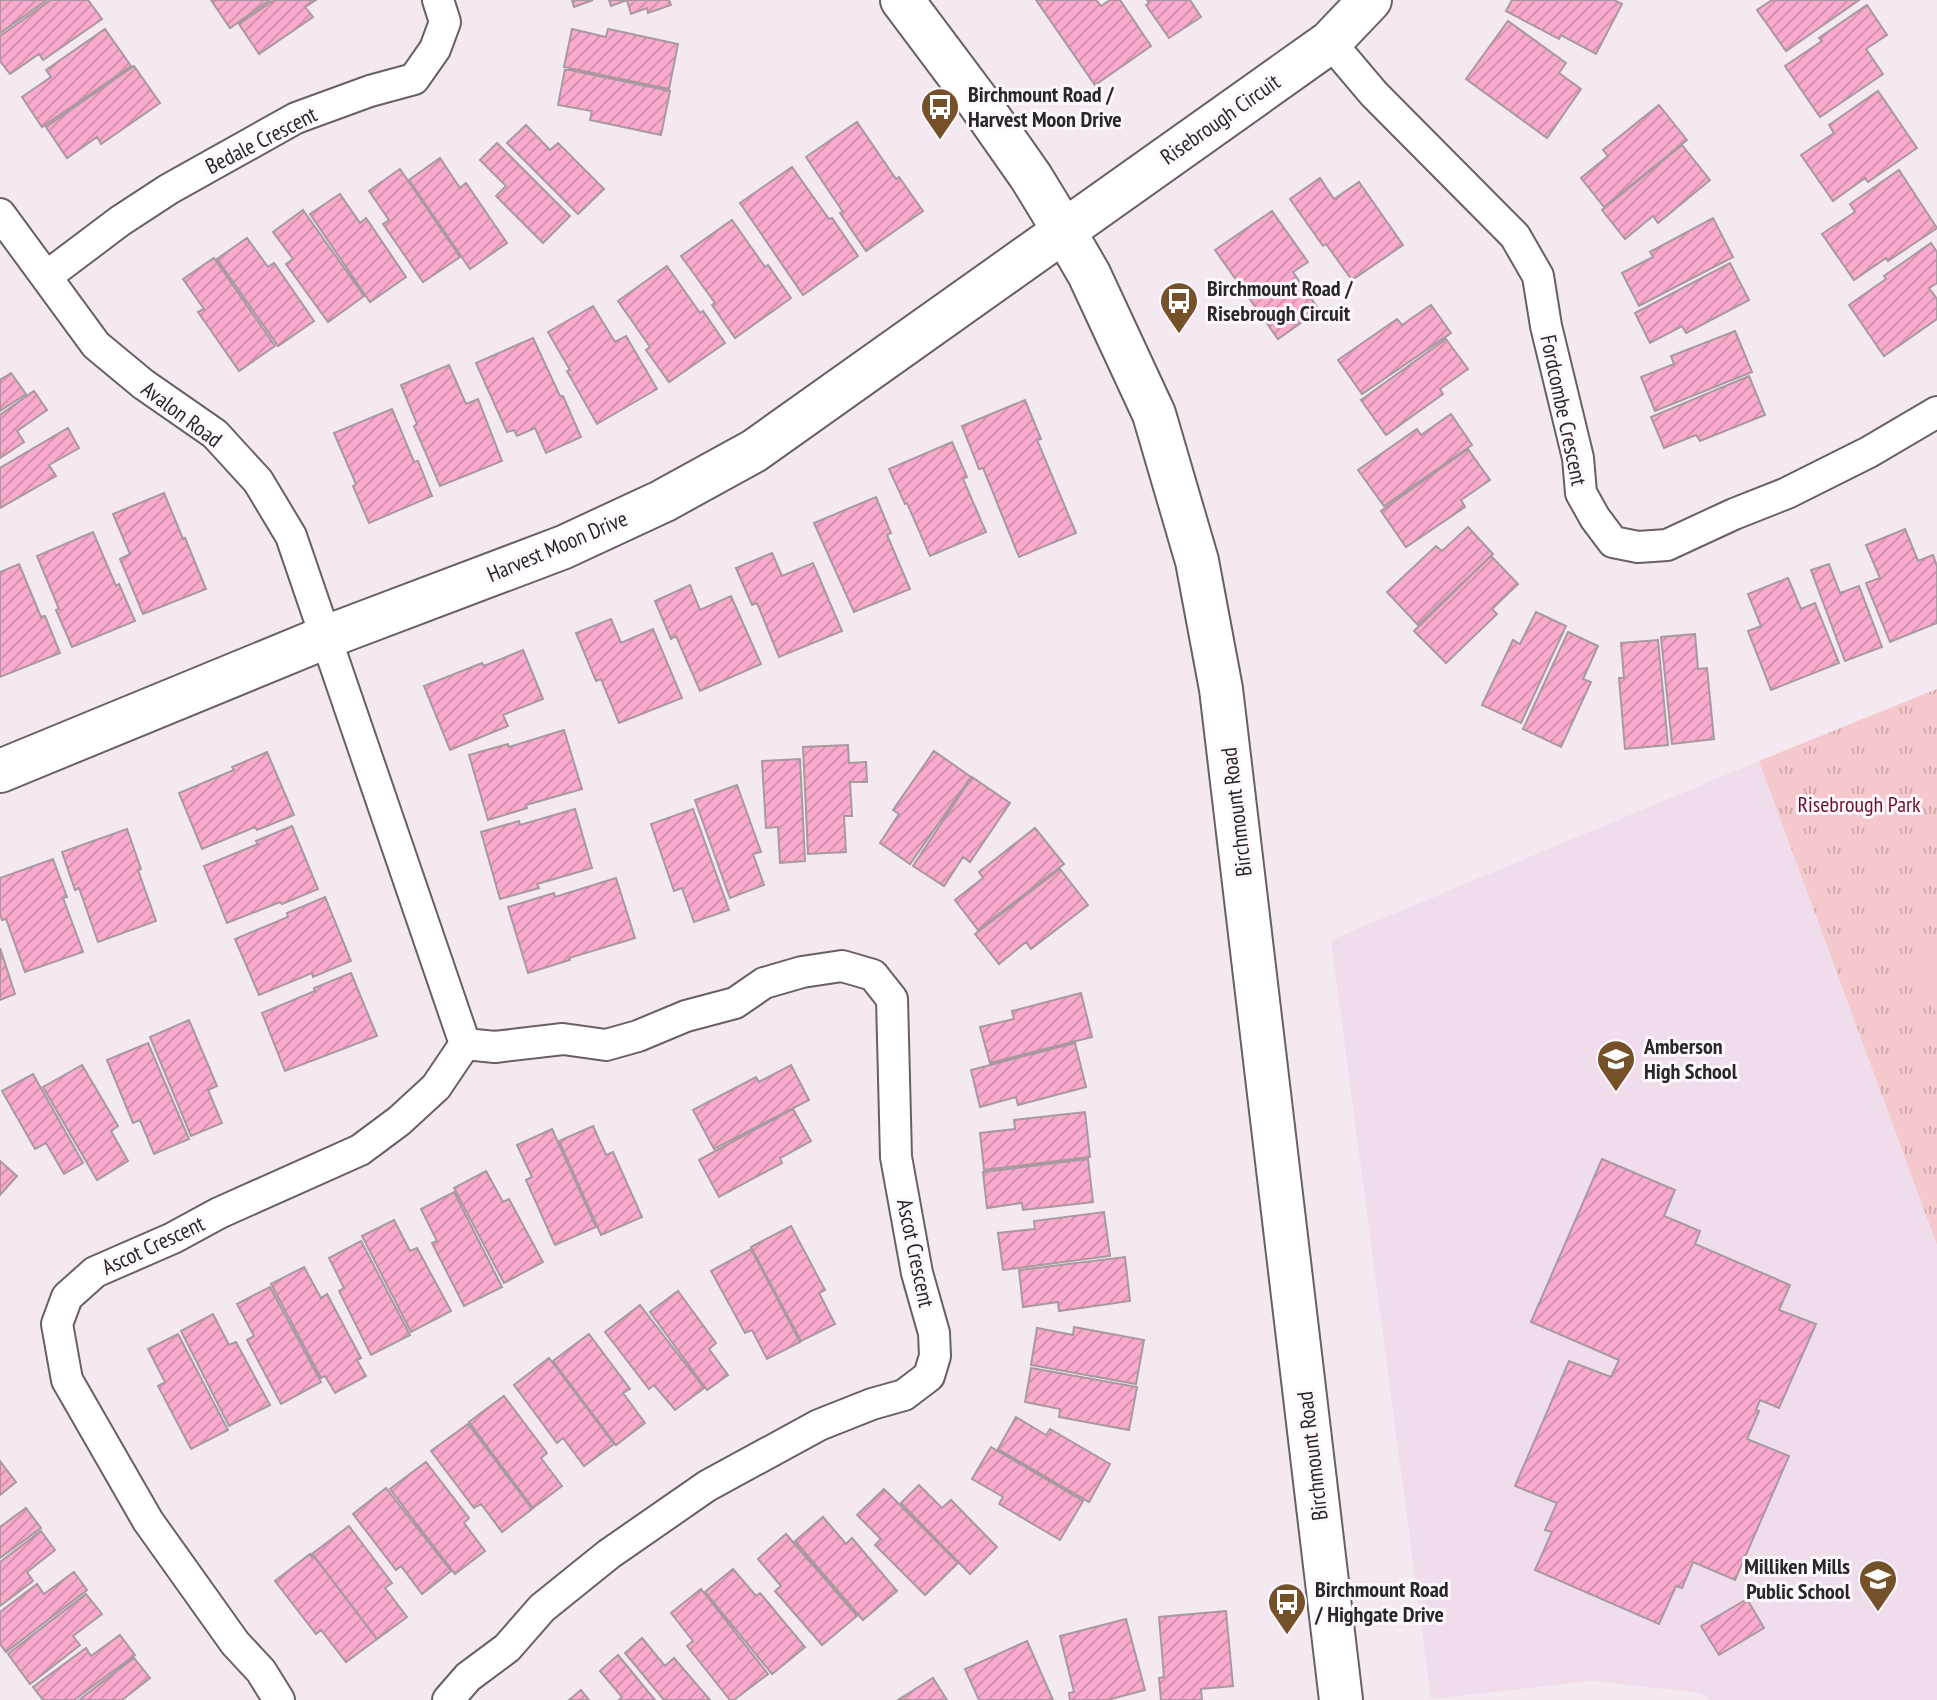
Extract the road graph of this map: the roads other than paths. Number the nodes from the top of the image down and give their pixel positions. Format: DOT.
graph roads {
  1 [pos="438,0"];
  2 [pos="902,0"];
  3 [pos="1370,0"];
  4 [pos="1330,42"];
  5 [pos="0,214"];
  6 [pos="1064,231"];
  7 [pos="47,276"];
  8 [pos="1937,412"];
  9 [pos="326,637"];
  10 [pos="0,771"];
  11 [pos="465,1044"];
  12 [pos="279,1700"];
  13 [pos="448,1700"];
  14 [pos="1341,1700"];
  1 -- 7 [label="street, Bedale Crescent"];
  2 -- 6 [label="main road, Birchmount Road"];
  3 -- 4 [label="main road, Risebrough Circuit"];
  4 -- 6 [label="main road, Risebrough Circuit"];
  4 -- 8 [label="street, Fordcombe Crescent"];
  5 -- 7 [label="street, Avalon Road"];
  6 -- 9 [label="main road, Harvest Moon Drive"];
  6 -- 14 [label="main road, Birchmount Road"];
  7 -- 9 [label="street, Avalon Road"];
  9 -- 10 [label="main road, Harvest Moon Drive"];
  9 -- 11 [label="street"];
  11 -- 12 [label="street, Ascot Crescent"];
  11 -- 13 [label="street, Ascot Crescent"];
}
